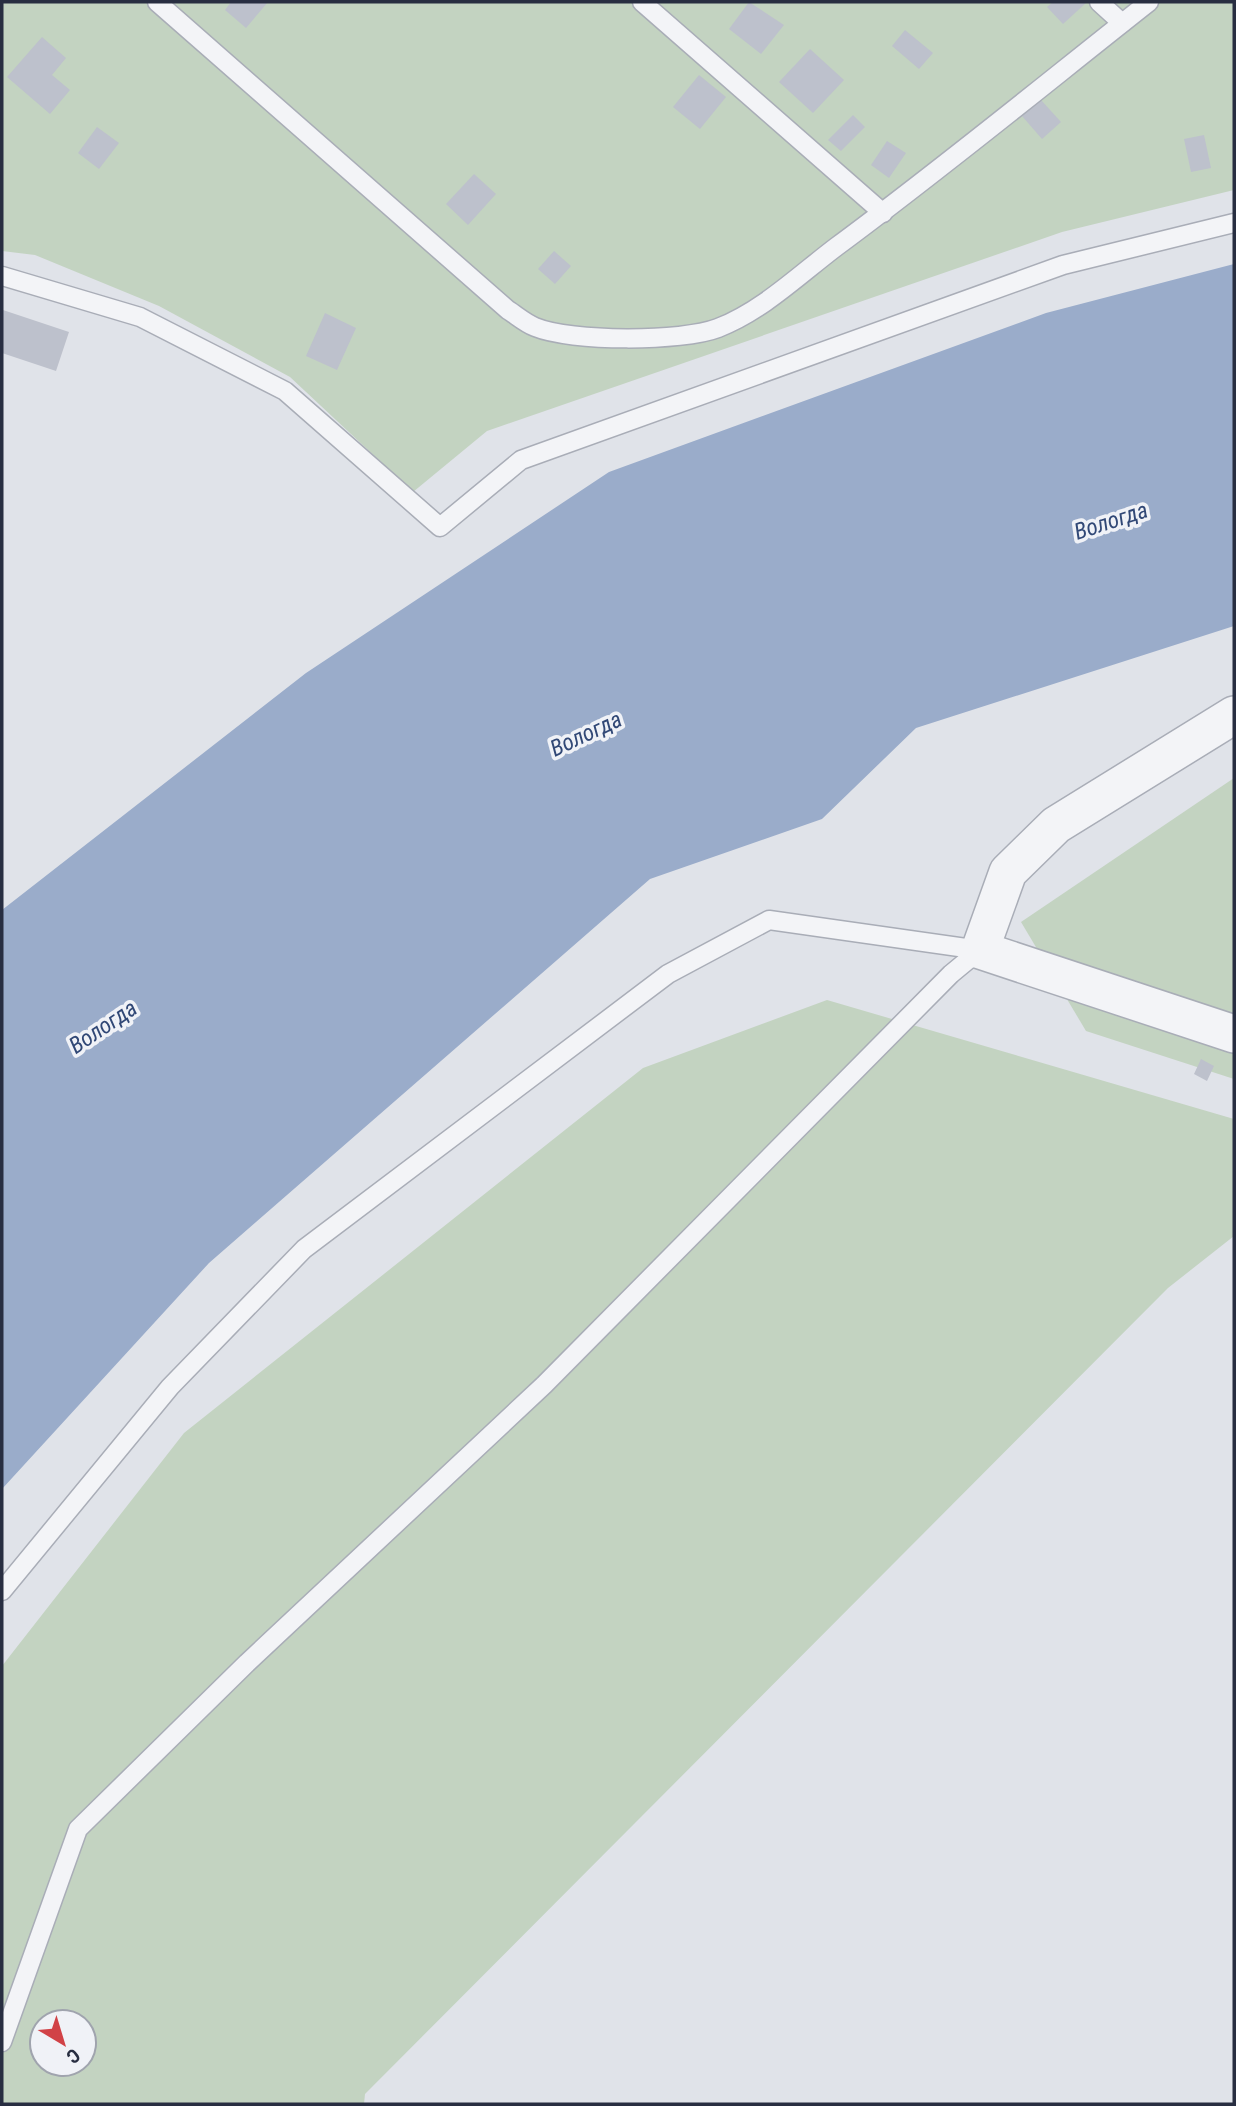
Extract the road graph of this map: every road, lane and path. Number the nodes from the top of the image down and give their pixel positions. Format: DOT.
graph roads {
  1 [pos="157,2"];
  2 [pos="642,2"];
  3 [pos="1099,2"];
  4 [pos="1149,2"];
  5 [pos="1122,23"];
  6 [pos="883,213"];
  7 [pos="1234,223"];
  8 [pos="2,276"];
  9 [pos="1234,715"];
  10 [pos="980,950"];
  11 [pos="1234,1034"];
  12 [pos="2,1591"];
  13 [pos="2,2042"];
  1 -- 6 [label="lane"];
  2 -- 6 [label="lane"];
  3 -- 5 [label="lane"];
  4 -- 5 [label="lane"];
  5 -- 6 [label="lane"];
  7 -- 8 [label="lane"];
  9 -- 10 [label="street"];
  10 -- 11 [label="street"];
  10 -- 12 [label="lane"];
  10 -- 13 [label="lane"];
}
